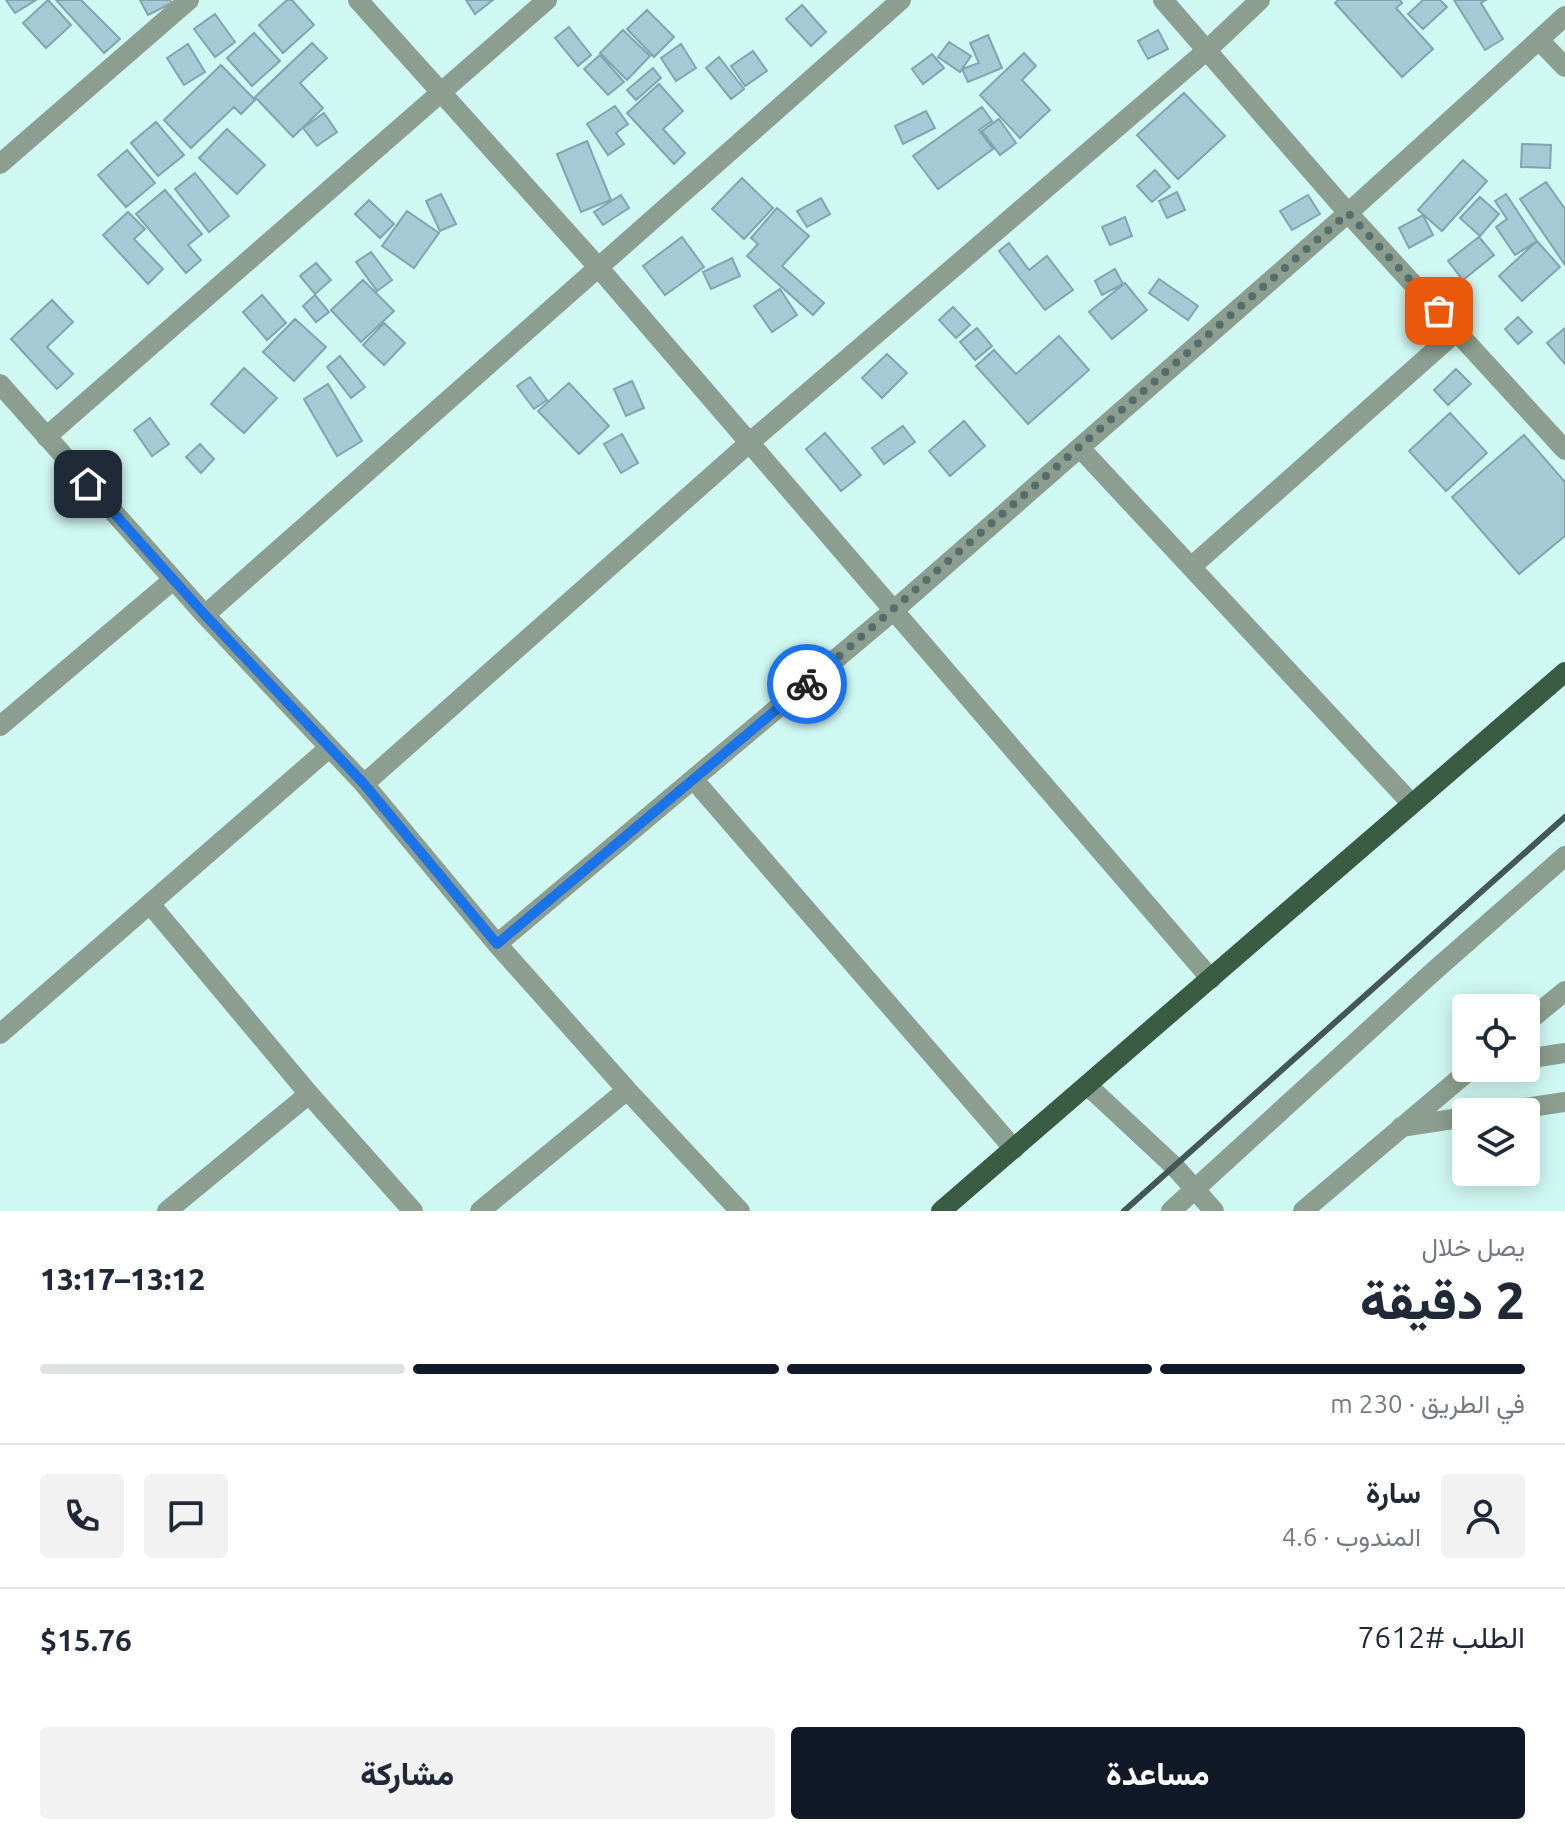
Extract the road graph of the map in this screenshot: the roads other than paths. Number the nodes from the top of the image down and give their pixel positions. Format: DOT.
graph roads {
  1 [pos="189,0"];
  2 [pos="358,0"];
  3 [pos="547,0"];
  4 [pos="901,0"];
  5 [pos="1163,0"];
  6 [pos="1260,0"];
  7 [pos="1565,16"];
  8 [pos="1539,40"];
  9 [pos="1206,51"];
  10 [pos="1565,67"];
  11 [pos="442,93"];
  12 [pos="0,164"];
  13 [pos="1348,213"];
  14 [pos="599,268"];
  15 [pos="1457,331"];
  16 [pos="0,384"];
  17 [pos="46,437"];
  18 [pos="749,443"];
  19 [pos="1080,448"];
  20 [pos="1565,450"];
  21 [pos="1191,567"];
  22 [pos="173,580"];
  23 [pos="893,611"];
  24 [pos="205,615"];
  25 [pos="1565,672"];
  26 [pos="0,726"];
  27 [pos="329,748"];
  28 [pos="694,780"];
  29 [pos="364,784"];
  30 [pos="1411,803"];
  31 [pos="1565,856"];
  32 [pos="150,904"];
  33 [pos="497,944"];
  34 [pos="1211,979"];
  35 [pos="1565,991"];
  36 [pos="1540,1012"];
  37 [pos="0,1034"];
  38 [pos="1565,1053"];
  39 [pos="1540,1057"];
  40 [pos="1455,1082"];
  41 [pos="1087,1085"];
  42 [pos="627,1090"];
  43 [pos="309,1094"];
  44 [pos="1565,1102"];
  45 [pos="1540,1106"];
  46 [pos="1452,1119"];
  47 [pos="1401,1127"];
  48 [pos="1014,1149"];
  49 [pos="1195,1189"];
  50 [pos="167,1211"];
  51 [pos="413,1211"];
  52 [pos="480,1211"];
  53 [pos="740,1211"];
  54 [pos="941,1211"];
  55 [pos="1171,1211"];
  56 [pos="1214,1211"];
  57 [pos="1303,1211"];
  1 -- 12 [label="street"];
  2 -- 11 [label="street"];
  3 -- 11 [label="street"];
  4 -- 14 [label="street"];
  5 -- 9 [label="street"];
  6 -- 9 [label="street"];
  7 -- 8 [label="street"];
  8 -- 10 [label="street"];
  8 -- 13 [label="street"];
  9 -- 13 [label="street"];
  9 -- 18 [label="street"];
  11 -- 14 [label="street"];
  11 -- 17 [label="street"];
  13 -- 15 [label="street"];
  13 -- 19 [label="street"];
  14 -- 18 [label="street"];
  14 -- 24 [label="street"];
  15 -- 20 [label="street"];
  15 -- 21 [label="street"];
  16 -- 17 [label="street"];
  17 -- 22 [label="street"];
  18 -- 23 [label="street"];
  18 -- 29 [label="street"];
  19 -- 21 [label="street"];
  19 -- 23 [label="street"];
  21 -- 30 [label="street"];
  22 -- 24 [label="street"];
  22 -- 26 [label="street"];
  23 -- 28 [label="street"];
  23 -- 34 [label="street"];
  24 -- 27 [label="street"];
  25 -- 30 [label="main road"];
  27 -- 29 [label="street"];
  27 -- 32 [label="street"];
  28 -- 33 [label="street"];
  28 -- 48 [label="street"];
  29 -- 33 [label="street"];
  30 -- 34 [label="main road"];
  31 -- 49 [label="street"];
  32 -- 37 [label="street"];
  32 -- 43 [label="street"];
  33 -- 42 [label="street"];
  34 -- 41 [label="main road"];
  35 -- 36 [label="street"];
  38 -- 39 [label="street"];
  40 -- 47 [label="street"];
  41 -- 48 [label="main road"];
  41 -- 49 [label="street"];
  42 -- 52 [label="street"];
  42 -- 53 [label="street"];
  43 -- 50 [label="street"];
  43 -- 51 [label="street"];
  44 -- 45 [label="street"];
  46 -- 47 [label="street"];
  47 -- 57 [label="street"];
  48 -- 54 [label="main road"];
  49 -- 55 [label="street"];
  49 -- 56 [label="street"];
}
